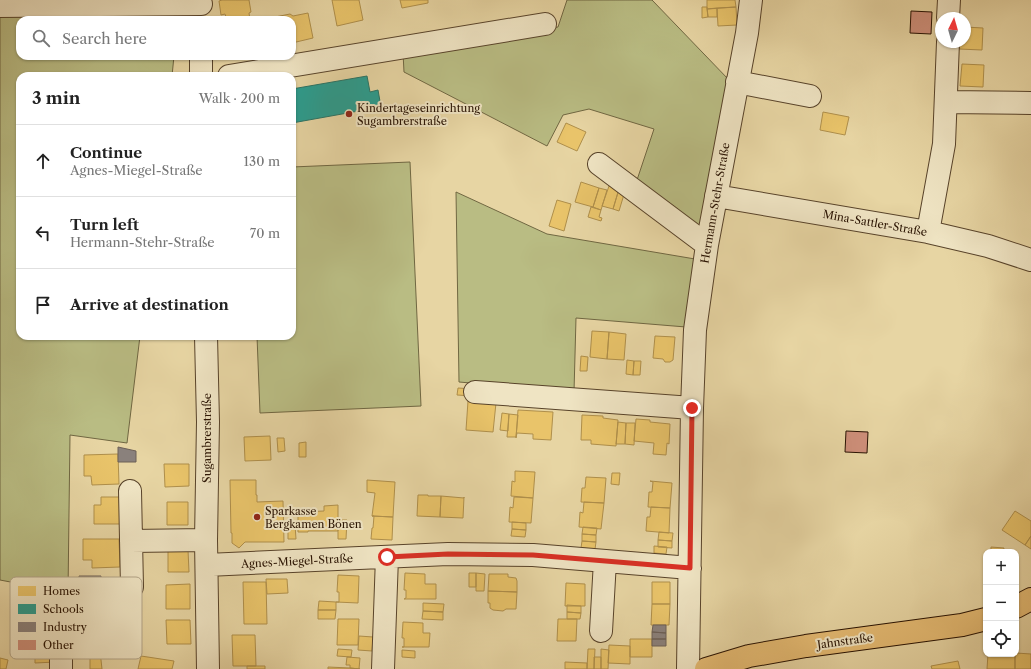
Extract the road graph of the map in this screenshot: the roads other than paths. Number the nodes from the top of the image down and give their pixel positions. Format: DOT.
graph roads {
  1 [pos="751,0"];
  2 [pos="949,0"];
  3 [pos="0,6"];
  4 [pos="200,8"];
  5 [pos="948,12"];
  6 [pos="545,24"];
  7 [pos="948,48"];
  8 [pos="201,60"];
  9 [pos="201,72"];
  10 [pos="253,72"];
  11 [pos="737,82"];
  12 [pos="810,96"];
  13 [pos="946,102"];
  14 [pos="1031,103"];
  15 [pos="599,164"];
  16 [pos="716,196"];
  17 [pos="928,232"];
  18 [pos="707,245"];
  19 [pos="1031,260"];
  20 [pos="206,340"];
  21 [pos="475,392"];
  22 [pos="692,408"];
  23 [pos="130,491"];
  24 [pos="206,540"];
  25 [pos="131,541"];
  26 [pos="387,557"];
  27 [pos="605,561"];
  28 [pos="206,565"];
  29 [pos="690,568"];
  30 [pos="132,577"];
  31 [pos="1031,600"];
  32 [pos="1019,606"];
  33 [pos="983,620"];
  34 [pos="601,631"];
  35 [pos="208,669"];
  36 [pos="383,669"];
  37 [pos="688,669"];
  38 [pos="706,669"];
  1 -- 11 [label="street, Hermann-Stehr-Straße"];
  2 -- 5 [label="street"];
  3 -- 4 [label="street"];
  6 -- 10 [label="street"];
  7 -- 13 [label="street"];
  8 -- 9 [label="street"];
  11 -- 12 [label="street"];
  11 -- 16 [label="street, Hermann-Stehr-Straße"];
  13 -- 14 [label="street"];
  13 -- 17 [label="street"];
  15 -- 18 [label="street"];
  16 -- 17 [label="street, Mina-Sattler-Straße"];
  16 -- 18 [label="street, Hermann-Stehr-Straße"];
  17 -- 19 [label="street, Mina-Sattler-Straße"];
  18 -- 22 [label="street, Hermann-Stehr-Straße"];
  20 -- 24 [label="street, Sugambrerstraße"];
  21 -- 22 [label="street"];
  22 -- 29 [label="street, Hermann-Stehr-Straße"];
  23 -- 25 [label="street"];
  24 -- 25 [label="street"];
  24 -- 28 [label="street, Sugambrerstraße"];
  25 -- 30 [label="street"];
  26 -- 27 [label="street, Agnes-Miegel-Straße"];
  26 -- 28 [label="street, Agnes-Miegel-Straße"];
  26 -- 36 [label="street"];
  27 -- 29 [label="street, Agnes-Miegel-Straße"];
  27 -- 34 [label="street"];
  28 -- 35 [label="street, Sugambrerstraße"];
  29 -- 37 [label="street, Hermann-Stehr-Straße"];
  31 -- 32 [label="main road"];
  33 -- 38 [label="main road, Jahnstraße"];
}
